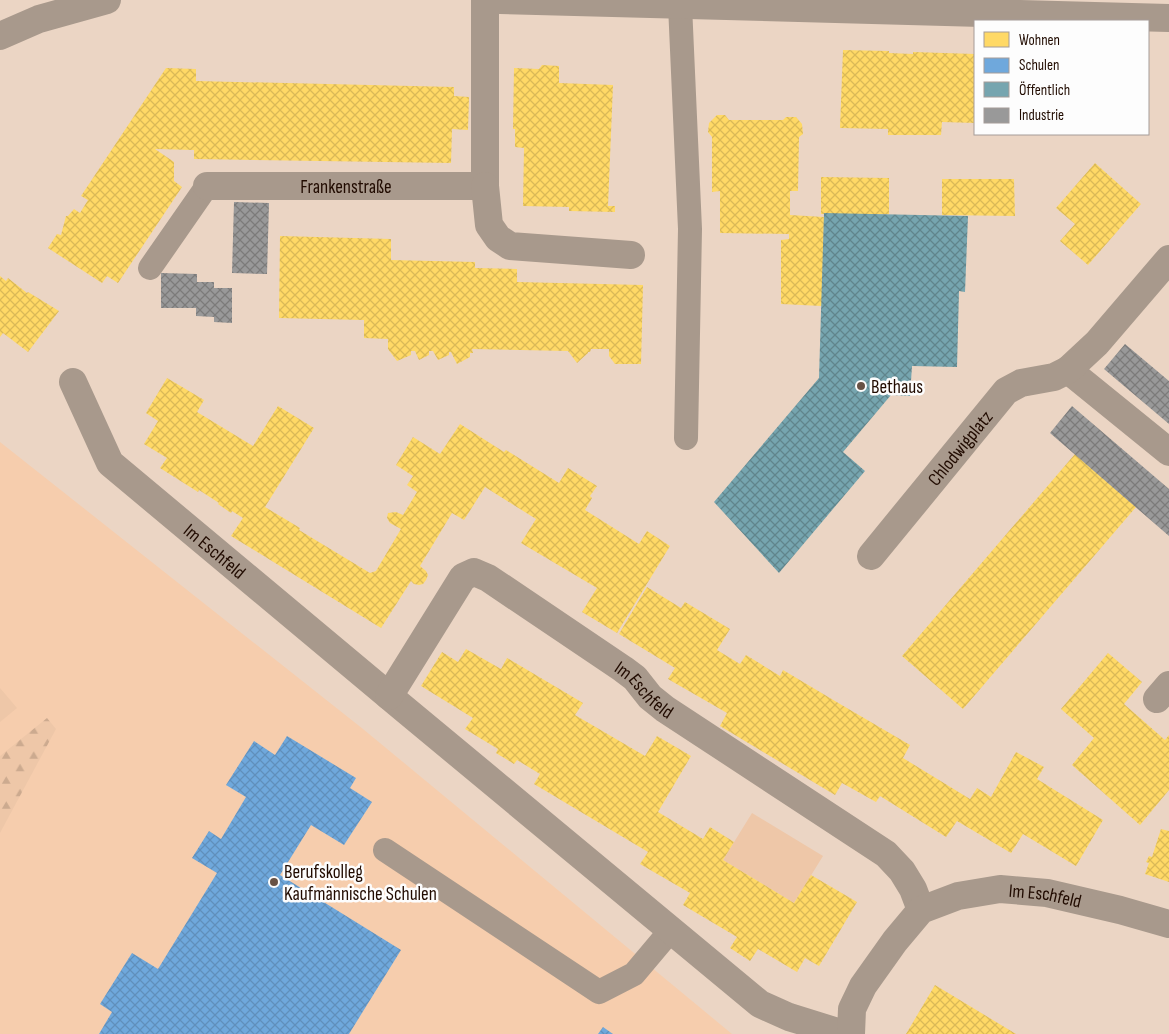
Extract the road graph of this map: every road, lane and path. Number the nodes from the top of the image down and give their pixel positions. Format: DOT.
graph roads {
  1 [pos="107,0"];
  2 [pos="485,0"];
  3 [pos="500,0"];
  4 [pos="680,5"];
  5 [pos="1169,18"];
  6 [pos="0,36"];
  7 [pos="207,186"];
  8 [pos="485,186"];
  9 [pos="631,255"];
  10 [pos="1169,259"];
  11 [pos="150,268"];
  12 [pos="1068,370"];
  13 [pos="73,382"];
  14 [pos="686,438"];
  15 [pos="1169,452"];
  16 [pos="871,556"];
  17 [pos="389,696"];
  18 [pos="385,850"];
  19 [pos="922,910"];
  20 [pos="1169,924"];
  21 [pos="670,930"];
  22 [pos="844,1034"];
  23 [pos="851,1034"];
  1 -- 6 [label="street"];
  2 -- 8 [label="street"];
  3 -- 4 [label="street"];
  4 -- 5 [label="street"];
  4 -- 14 [label="lane"];
  7 -- 8 [label="street, Frankenstraße"];
  7 -- 11 [label="lane"];
  8 -- 9 [label="street"];
  10 -- 12 [label="street, Chlodwigplatz"];
  12 -- 15 [label="street"];
  12 -- 16 [label="street, Chlodwigplatz"];
  13 -- 17 [label="street, Im Eschfeld"];
  17 -- 19 [label="street, Im Eschfeld"];
  17 -- 21 [label="street, Im Eschfeld"];
  18 -- 21 [label="lane"];
  19 -- 20 [label="street, Im Eschfeld"];
  19 -- 23 [label="street, Im Eschfeld"];
  21 -- 22 [label="street, Im Eschfeld"];
}
